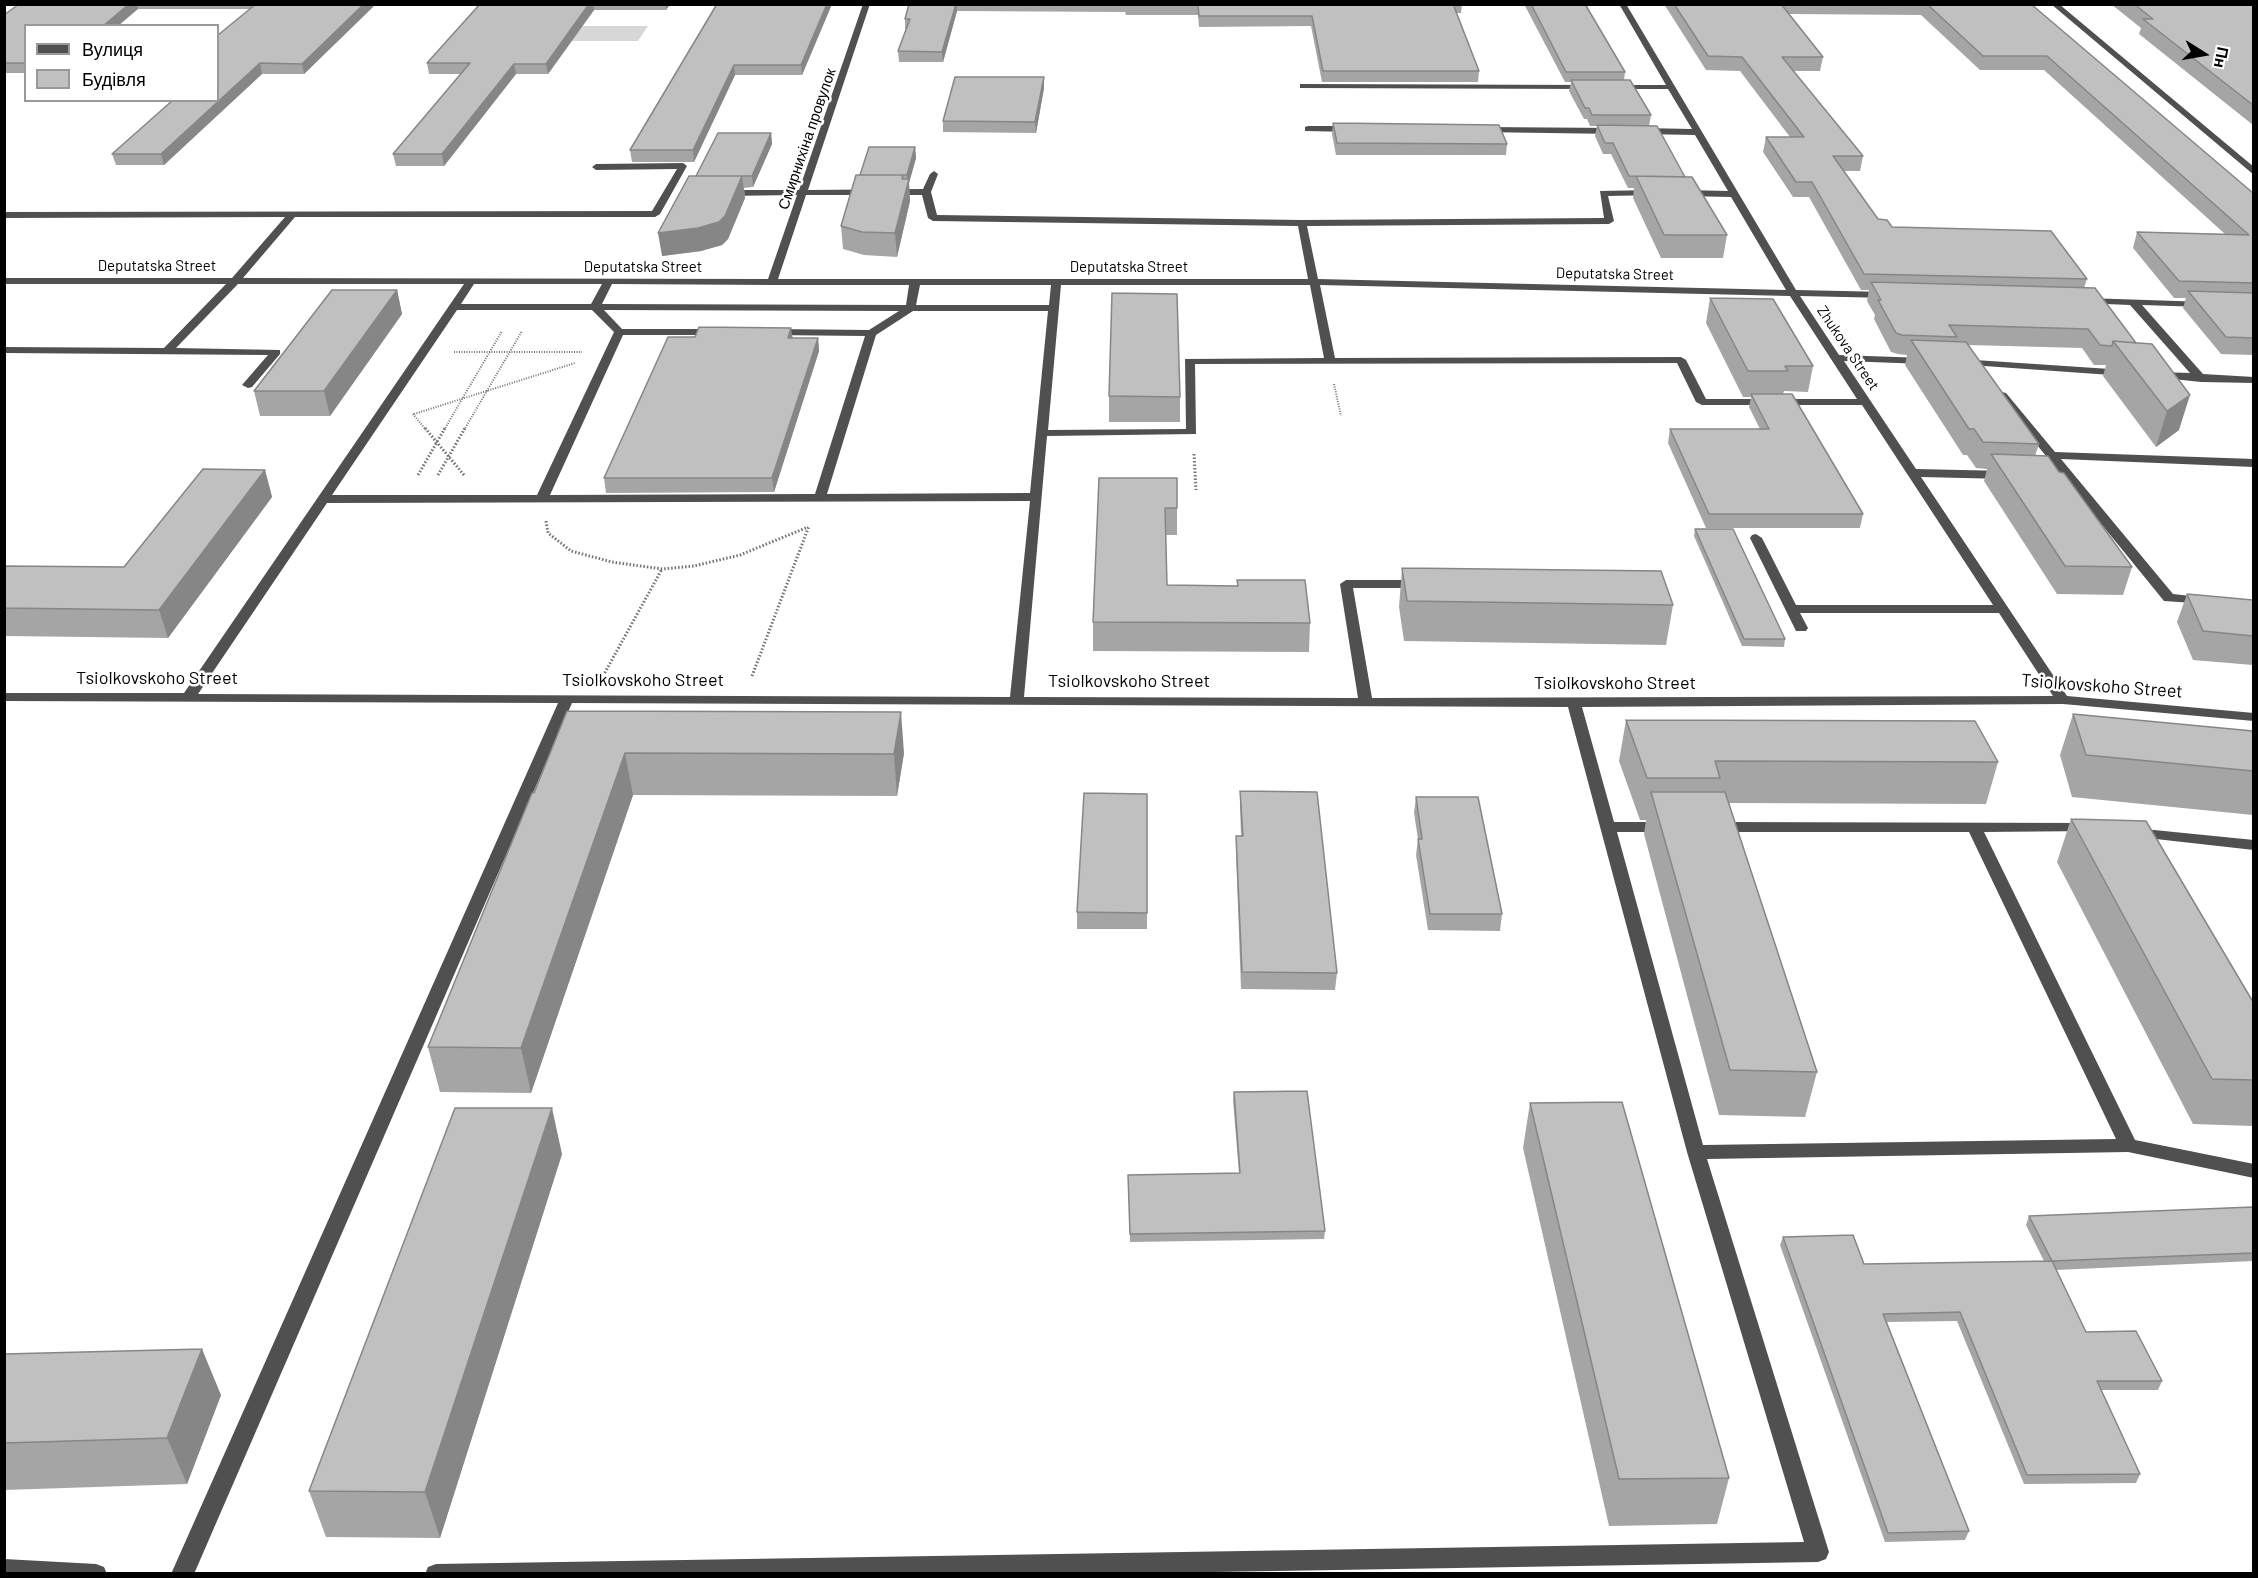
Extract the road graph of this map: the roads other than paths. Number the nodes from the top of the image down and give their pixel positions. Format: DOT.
graph roads {
  1 [pos="867,4"];
  2 [pos="1622,4"];
  3 [pos="2054,4"];
  4 [pos="1303,86"];
  5 [pos="1671,87"];
  6 [pos="1308,129"];
  7 [pos="1367,129"];
  8 [pos="1474,130"];
  9 [pos="1698,132"];
  10 [pos="596,167"];
  11 [pos="2253,172"];
  12 [pos="934,174"];
  13 [pos="926,192"];
  14 [pos="668,193"];
  15 [pos="679,193"];
  16 [pos="712,193"];
  17 [pos="803,193"];
  18 [pos="1663,193"];
  19 [pos="1675,193"];
  20 [pos="1735,194"];
  21 [pos="4,215"];
  22 [pos="292,215"];
  23 [pos="1302,223"];
  24 [pos="4,281"];
  25 [pos="235,281"];
  26 [pos="471,282"];
  27 [pos="608,282"];
  28 [pos="772,282"];
  29 [pos="915,282"];
  30 [pos="1056,282"];
  31 [pos="1315,282"];
  32 [pos="1793,292"];
  33 [pos="1899,296"];
  34 [pos="2074,301"];
  35 [pos="2133,302"];
  36 [pos="2210,304"];
  37 [pos="454,307"];
  38 [pos="595,308"];
  39 [pos="910,308"];
  40 [pos="1053,308"];
  41 [pos="620,332"];
  42 [pos="727,332"];
  43 [pos="763,332"];
  44 [pos="871,333"];
  45 [pos="4,350"];
  46 [pos="167,351"];
  47 [pos="1837,358"];
  48 [pos="1330,361"];
  49 [pos="1976,362"];
  50 [pos="2201,379"];
  51 [pos="2253,380"];
  52 [pos="248,385"];
  53 [pos="1866,402"];
  54 [pos="1042,433"];
  55 [pos="2052,455"];
  56 [pos="2253,463"];
  57 [pos="1914,473"];
  58 [pos="2022,476"];
  59 [pos="820,497"];
  60 [pos="1036,497"];
  61 [pos="542,498"];
  62 [pos="324,499"];
  63 [pos="1756,538"];
  64 [pos="1429,584"];
  65 [pos="2211,601"];
  66 [pos="1791,609"];
  67 [pos="2003,609"];
  68 [pos="1800,628"];
  69 [pos="4,697"];
  70 [pos="189,697"];
  71 [pos="567,699"];
  72 [pos="1017,700"];
  73 [pos="2063,700"];
  74 [pos="1366,702"];
  75 [pos="1574,703"];
  76 [pos="2253,717"];
  77 [pos="1607,827"];
  78 [pos="1678,827"];
  79 [pos="1702,827"];
  80 [pos="1974,827"];
  81 [pos="2253,845"];
  82 [pos="2128,1145"];
  83 [pos="1696,1152"];
  84 [pos="2253,1171"];
  85 [pos="4,1569"];
  86 [pos="96,1574"];
  87 [pos="182,1574"];
  88 [pos="436,1574"];
  1 -- 17 [label="street, Смирнихіна провулок"];
  2 -- 5 [label="street, Zhukova Street"];
  3 -- 11 [label="street"];
  4 -- 5 [label="street"];
  5 -- 9 [label="street, Zhukova Street"];
  6 -- 7 [label="street"];
  8 -- 9 [label="street"];
  9 -- 20 [label="street, Zhukova Street"];
  10 -- 14 [label="street"];
  12 -- 13 [label="street"];
  13 -- 17 [label="street"];
  13 -- 23 [label="street"];
  14 -- 15 [label="street"];
  14 -- 22 [label="street"];
  16 -- 17 [label="street"];
  17 -- 28 [label="street, Смирнихіна провулок"];
  18 -- 23 [label="street"];
  19 -- 20 [label="street"];
  20 -- 32 [label="street, Zhukova Street"];
  21 -- 22 [label="street"];
  22 -- 25 [label="street"];
  23 -- 31 [label="street"];
  24 -- 25 [label="street, Deputatska Street"];
  25 -- 26 [label="street, Deputatska Street"];
  25 -- 46 [label="street"];
  26 -- 27 [label="street, Deputatska Street"];
  26 -- 37 [label="street"];
  27 -- 28 [label="street, Deputatska Street"];
  27 -- 38 [label="street"];
  28 -- 29 [label="street, Deputatska Street"];
  29 -- 30 [label="street, Deputatska Street"];
  29 -- 39 [label="street"];
  30 -- 31 [label="street, Deputatska Street"];
  30 -- 40 [label="street"];
  31 -- 32 [label="street, Deputatska Street"];
  31 -- 48 [label="street"];
  32 -- 33 [label="street, Deputatska Street"];
  32 -- 47 [label="street, Zhukova Street"];
  34 -- 35 [label="street"];
  35 -- 36 [label="street"];
  35 -- 50 [label="street"];
  37 -- 38 [label="street"];
  37 -- 62 [label="street"];
  38 -- 39 [label="street"];
  38 -- 41 [label="street"];
  39 -- 40 [label="street"];
  39 -- 44 [label="street"];
  40 -- 54 [label="street"];
  41 -- 42 [label="street"];
  41 -- 61 [label="street"];
  43 -- 44 [label="street"];
  44 -- 59 [label="street"];
  45 -- 46 [label="street"];
  46 -- 52 [label="street"];
  47 -- 49 [label="street"];
  47 -- 53 [label="street, Zhukova Street"];
  48 -- 53 [label="street"];
  48 -- 54 [label="street"];
  49 -- 50 [label="street"];
  49 -- 55 [label="street"];
  50 -- 51 [label="street"];
  53 -- 57 [label="street, Zhukova Street"];
  54 -- 60 [label="street"];
  55 -- 56 [label="street"];
  55 -- 65 [label="street"];
  57 -- 58 [label="street"];
  57 -- 67 [label="street, Zhukova Street"];
  59 -- 60 [label="street"];
  59 -- 61 [label="street"];
  60 -- 72 [label="street"];
  61 -- 62 [label="street"];
  62 -- 70 [label="street"];
  63 -- 66 [label="street"];
  64 -- 74 [label="street"];
  66 -- 67 [label="street"];
  66 -- 68 [label="street"];
  67 -- 73 [label="street, Zhukova Street"];
  69 -- 70 [label="street, Tsiolkovskoho Street"];
  70 -- 71 [label="street, Tsiolkovskoho Street"];
  71 -- 72 [label="street, Tsiolkovskoho Street"];
  71 -- 87 [label="street"];
  72 -- 74 [label="street, Tsiolkovskoho Street"];
  73 -- 75 [label="street, Tsiolkovskoho Street"];
  73 -- 76 [label="street, Tsiolkovskoho Street"];
  74 -- 75 [label="street, Tsiolkovskoho Street"];
  75 -- 77 [label="street"];
  77 -- 78 [label="street"];
  77 -- 83 [label="street"];
  79 -- 80 [label="street"];
  80 -- 81 [label="street"];
  80 -- 82 [label="street"];
  82 -- 83 [label="street"];
  82 -- 84 [label="street"];
  83 -- 88 [label="street"];
  85 -- 86 [label="street"];
}
